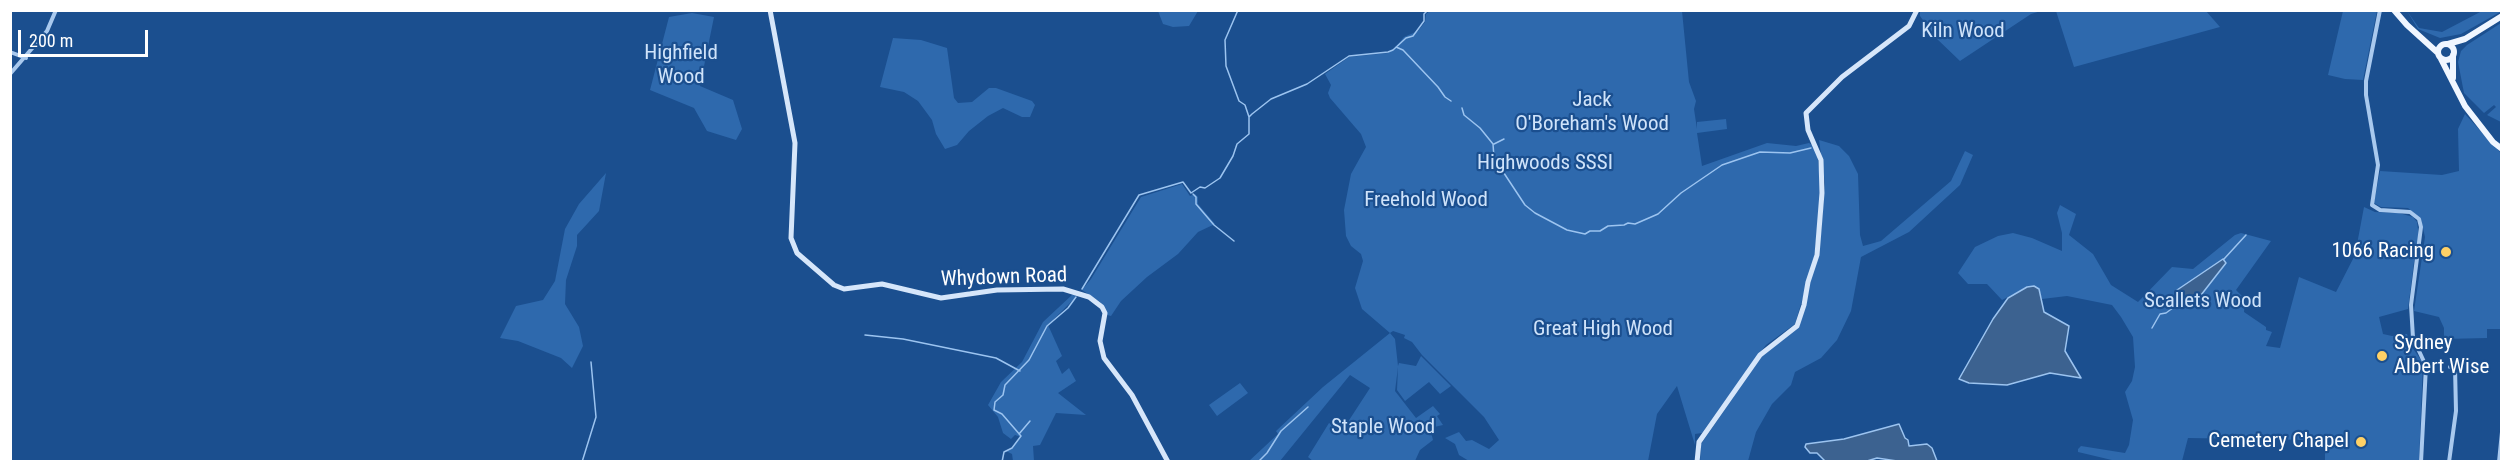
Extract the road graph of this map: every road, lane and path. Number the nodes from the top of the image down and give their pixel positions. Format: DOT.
graph roads {
  1 [pos="56,10"];
  2 [pos="770,10"];
  3 [pos="1917,10"];
  4 [pos="2380,10"];
  5 [pos="2394,10"];
  6 [pos="2502,16"];
  7 [pos="2465,39"];
  8 [pos="2423,40"];
  9 [pos="2445,44"];
  10 [pos="10,52"];
  11 [pos="2454,54"];
  12 [pos="2439,56"];
  13 [pos="26,58"];
  14 [pos="10,74"];
  15 [pos="2453,81"];
  16 [pos="2502,149"];
  17 [pos="2461,367"];
  18 [pos="2502,432"];
  19 [pos="1168,462"];
  20 [pos="1697,462"];
  21 [pos="2421,462"];
  22 [pos="2450,462"];
  23 [pos="2499,462"];
  1 -- 13 [label="street"];
  2 -- 19 [label="street, Whydown Road"];
  3 -- 20 [label="street"];
  4 -- 21 [label="street"];
  5 -- 8 [label="main road"];
  6 -- 7 [label="main road"];
  7 -- 9 [label="main road"];
  7 -- 11 [label="main road"];
  8 -- 9 [label="main road"];
  8 -- 12 [label="main road"];
  9 -- 11 [label="main road"];
  9 -- 12 [label="main road"];
  10 -- 13 [label="street"];
  11 -- 12 [label="main road"];
  11 -- 15 [label="main road"];
  12 -- 15 [label="main road"];
  13 -- 14 [label="street"];
  15 -- 16 [label="main road"];
  17 -- 22 [label="street"];
  18 -- 23 [label="street"];
}
